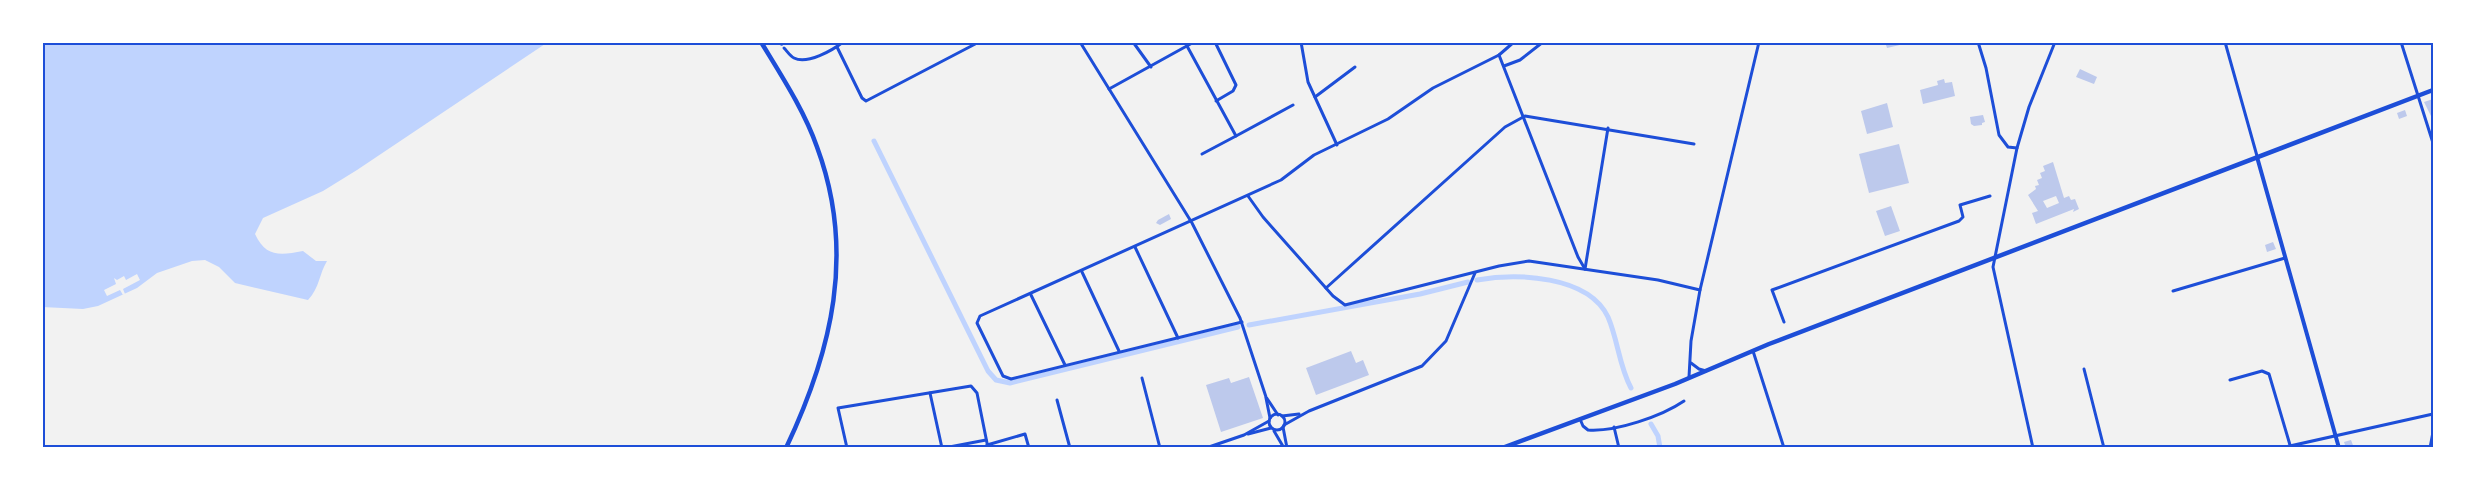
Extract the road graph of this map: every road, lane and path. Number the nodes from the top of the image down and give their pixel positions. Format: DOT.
graph roads {
  1 [pos="761,42"];
  2 [pos="774,42"];
  3 [pos="843,42"];
  4 [pos="979,42"];
  5 [pos="1080,42"];
  6 [pos="1133,42"];
  7 [pos="1194,42"];
  8 [pos="1215,42"];
  9 [pos="1301,42"];
  10 [pos="1514,42"];
  11 [pos="1543,42"];
  12 [pos="1759,42"];
  13 [pos="1978,42"];
  14 [pos="2055,42"];
  15 [pos="2225,42"];
  16 [pos="2401,42"];
  17 [pos="1187,46"];
  18 [pos="837,47"];
  19 [pos="784,48"];
  20 [pos="1498,55"];
  21 [pos="1151,67"];
  22 [pos="1355,67"];
  23 [pos="1503,67"];
  24 [pos="1109,89"];
  25 [pos="2433,90"];
  26 [pos="2418,96"];
  27 [pos="1315,97"];
  28 [pos="1216,100"];
  29 [pos="1293,105"];
  30 [pos="1524,116"];
  31 [pos="1608,128"];
  32 [pos="1236,136"];
  33 [pos="2433,143"];
  34 [pos="1694,144"];
  35 [pos="1337,145"];
  36 [pos="2017,148"];
  37 [pos="1202,154"];
  38 [pos="2257,156"];
  39 [pos="1248,196"];
  40 [pos="1990,196"];
  41 [pos="1190,220"];
  42 [pos="1135,247"];
  43 [pos="2285,258"];
  44 [pos="1994,259"];
  45 [pos="1585,269"];
  46 [pos="1082,272"];
  47 [pos="1475,273"];
  48 [pos="1326,288"];
  49 [pos="1700,290"];
  50 [pos="2173,291"];
  51 [pos="1031,295"];
  52 [pos="1242,322"];
  53 [pos="1784,322"];
  54 [pos="1178,338"];
  55 [pos="1119,351"];
  56 [pos="1753,351"];
  57 [pos="1689,362"];
  58 [pos="1065,365"];
  59 [pos="2084,369"];
  60 [pos="1707,371"];
  61 [pos="1143,378"];
  62 [pos="1689,379"];
  63 [pos="2229,380"];
  64 [pos="930,393"];
  65 [pos="1266,397"];
  66 [pos="1057,400"];
  67 [pos="1684,401"];
  68 [pos="1310,411"];
  69 [pos="2433,414"];
  70 [pos="1280,415"];
  71 [pos="1580,419"];
  72 [pos="1270,420"];
  73 [pos="1284,426"];
  74 [pos="1614,427"];
  75 [pos="1273,429"];
  76 [pos="2433,432"];
  77 [pos="1244,435"];
  78 [pos="2335,436"];
  79 [pos="987,444"];
  80 [pos="2290,445"];
  81 [pos="786,448"];
  82 [pos="847,448"];
  83 [pos="943,448"];
  84 [pos="1029,448"];
  85 [pos="1070,448"];
  86 [pos="1160,448"];
  87 [pos="1206,448"];
  88 [pos="1285,448"];
  89 [pos="1502,448"];
  90 [pos="1619,448"];
  91 [pos="1784,448"];
  92 [pos="2033,448"];
  93 [pos="2104,448"];
  94 [pos="2281,448"];
  95 [pos="2339,448"];
  96 [pos="2430,448"];
  1 -- 81 [label="main road"];
  2 -- 19 [label="path"];
  3 -- 18 [label="street"];
  4 -- 18 [label="street"];
  5 -- 24 [label="street"];
  6 -- 21 [label="street"];
  7 -- 17 [label="street"];
  8 -- 28 [label="street"];
  9 -- 27 [label="street"];
  10 -- 20 [label="street"];
  11 -- 23 [label="street"];
  12 -- 49 [label="street"];
  13 -- 36 [label="street"];
  14 -- 36 [label="street"];
  15 -- 38 [label="street"];
  16 -- 26 [label="street"];
  17 -- 21 [label="street"];
  17 -- 28 [label="street"];
  18 -- 19 [label="street"];
  20 -- 23 [label="street"];
  20 -- 35 [label="street"];
  21 -- 24 [label="street"];
  22 -- 27 [label="street"];
  23 -- 30 [label="street"];
  24 -- 41 [label="street"];
  25 -- 26 [label="main road"];
  26 -- 33 [label="street"];
  26 -- 38 [label="main road"];
  27 -- 35 [label="street"];
  28 -- 32 [label="street"];
  29 -- 32 [label="street"];
  30 -- 31 [label="street"];
  30 -- 45 [label="street"];
  30 -- 48 [label="street"];
  31 -- 34 [label="street"];
  31 -- 45 [label="street"];
  32 -- 37 [label="street"];
  35 -- 39 [label="street"];
  36 -- 44 [label="street"];
  38 -- 43 [label="street"];
  38 -- 44 [label="main road"];
  39 -- 41 [label="street"];
  39 -- 48 [label="street"];
  40 -- 53 [label="street"];
  41 -- 42 [label="street"];
  41 -- 52 [label="street"];
  42 -- 46 [label="street"];
  42 -- 54 [label="street"];
  43 -- 50 [label="street"];
  43 -- 78 [label="street"];
  44 -- 56 [label="main road"];
  44 -- 92 [label="street"];
  45 -- 47 [label="street"];
  45 -- 49 [label="street"];
  46 -- 51 [label="street"];
  46 -- 55 [label="street"];
  47 -- 48 [label="street"];
  47 -- 68 [label="street"];
  49 -- 57 [label="street"];
  51 -- 58 [label="street"];
  51 -- 58 [label="street"];
  52 -- 54 [label="street"];
  52 -- 65 [label="street"];
  54 -- 55 [label="street"];
  55 -- 58 [label="street"];
  56 -- 60 [label="main road"];
  56 -- 91 [label="street"];
  57 -- 60 [label="street"];
  57 -- 62 [label="street"];
  59 -- 93 [label="street"];
  60 -- 62 [label="main road"];
  61 -- 86 [label="street"];
  62 -- 71 [label="main road"];
  63 -- 80 [label="street"];
  64 -- 79 [label="street"];
  64 -- 82 [label="street"];
  64 -- 83 [label="street"];
  65 -- 70 [label="street"];
  65 -- 72 [label="street"];
  66 -- 85 [label="street"];
  67 -- 74 [label="street"];
  68 -- 70 [label="street"];
  68 -- 73 [label="street"];
  69 -- 78 [label="street"];
  70 -- 72 [label="street"];
  70 -- 73 [label="street"];
  71 -- 74 [label="street"];
  71 -- 89 [label="main road"];
  72 -- 75 [label="street"];
  72 -- 77 [label="street"];
  73 -- 75 [label="street"];
  73 -- 88 [label="street"];
  74 -- 90 [label="street"];
  75 -- 77 [label="street"];
  75 -- 88 [label="street"];
  76 -- 96 [label="street"];
  77 -- 87 [label="street"];
  78 -- 80 [label="street"];
  78 -- 95 [label="street"];
  79 -- 83 [label="street"];
  79 -- 84 [label="street"];
  80 -- 94 [label="street"];
}
